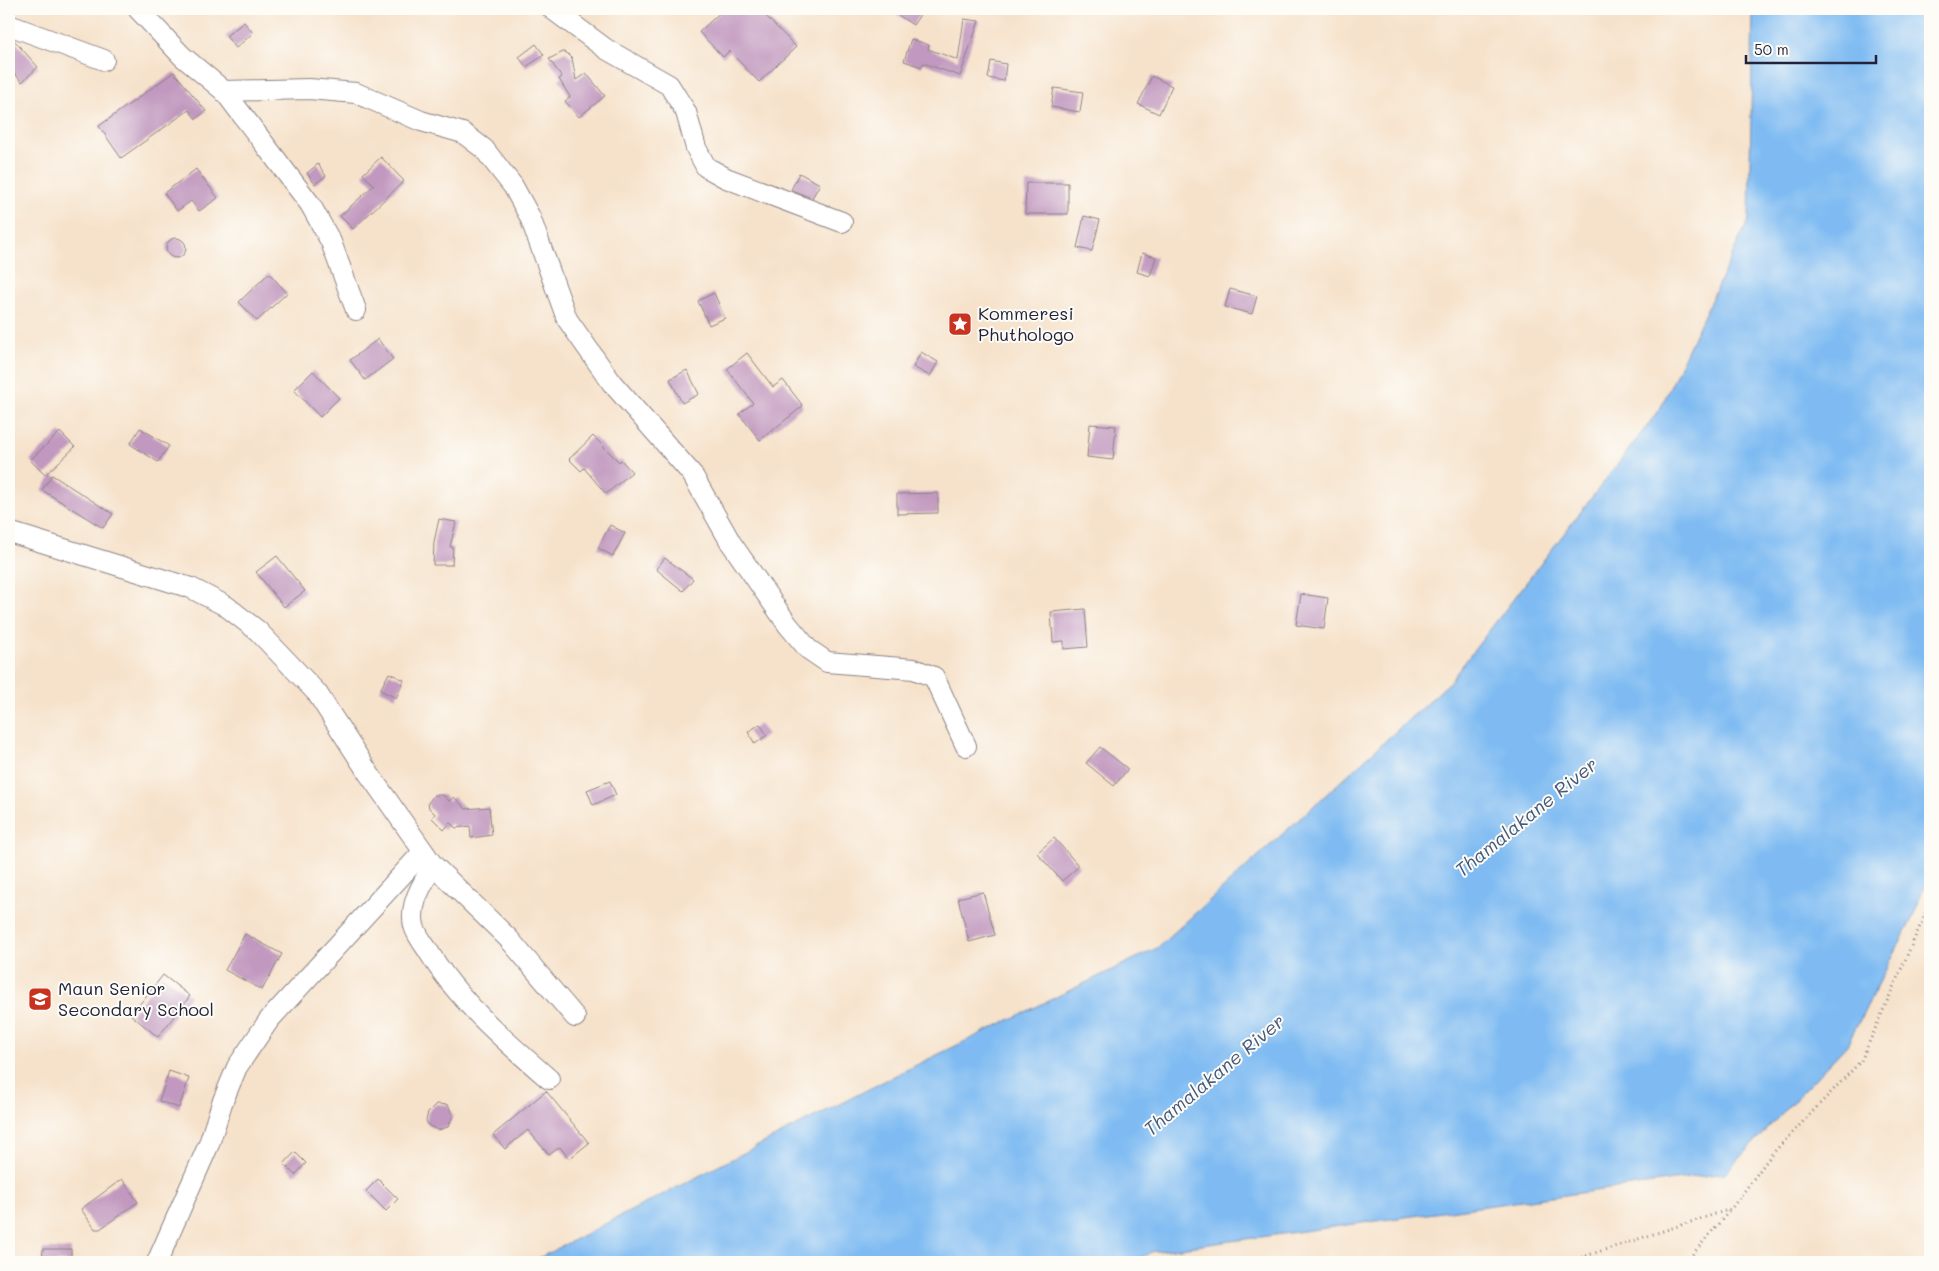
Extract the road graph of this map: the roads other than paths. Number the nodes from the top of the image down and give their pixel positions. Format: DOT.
graph roads {
  1 [pos="138,9"];
  2 [pos="552,9"];
  3 [pos="9,26"];
  4 [pos="104,60"];
  5 [pos="224,91"];
  6 [pos="842,222"];
  7 [pos="356,310"];
  8 [pos="9,532"];
  9 [pos="966,746"];
  10 [pos="428,859"];
  11 [pos="575,1017"];
  12 [pos="549,1079"];
  13 [pos="158,1262"];
  1 -- 5 [label="street"];
  2 -- 6 [label="street"];
  3 -- 4 [label="street"];
  5 -- 7 [label="street"];
  5 -- 9 [label="street"];
  8 -- 10 [label="street"];
  10 -- 11 [label="street"];
  10 -- 12 [label="street"];
  10 -- 13 [label="street"];
}
